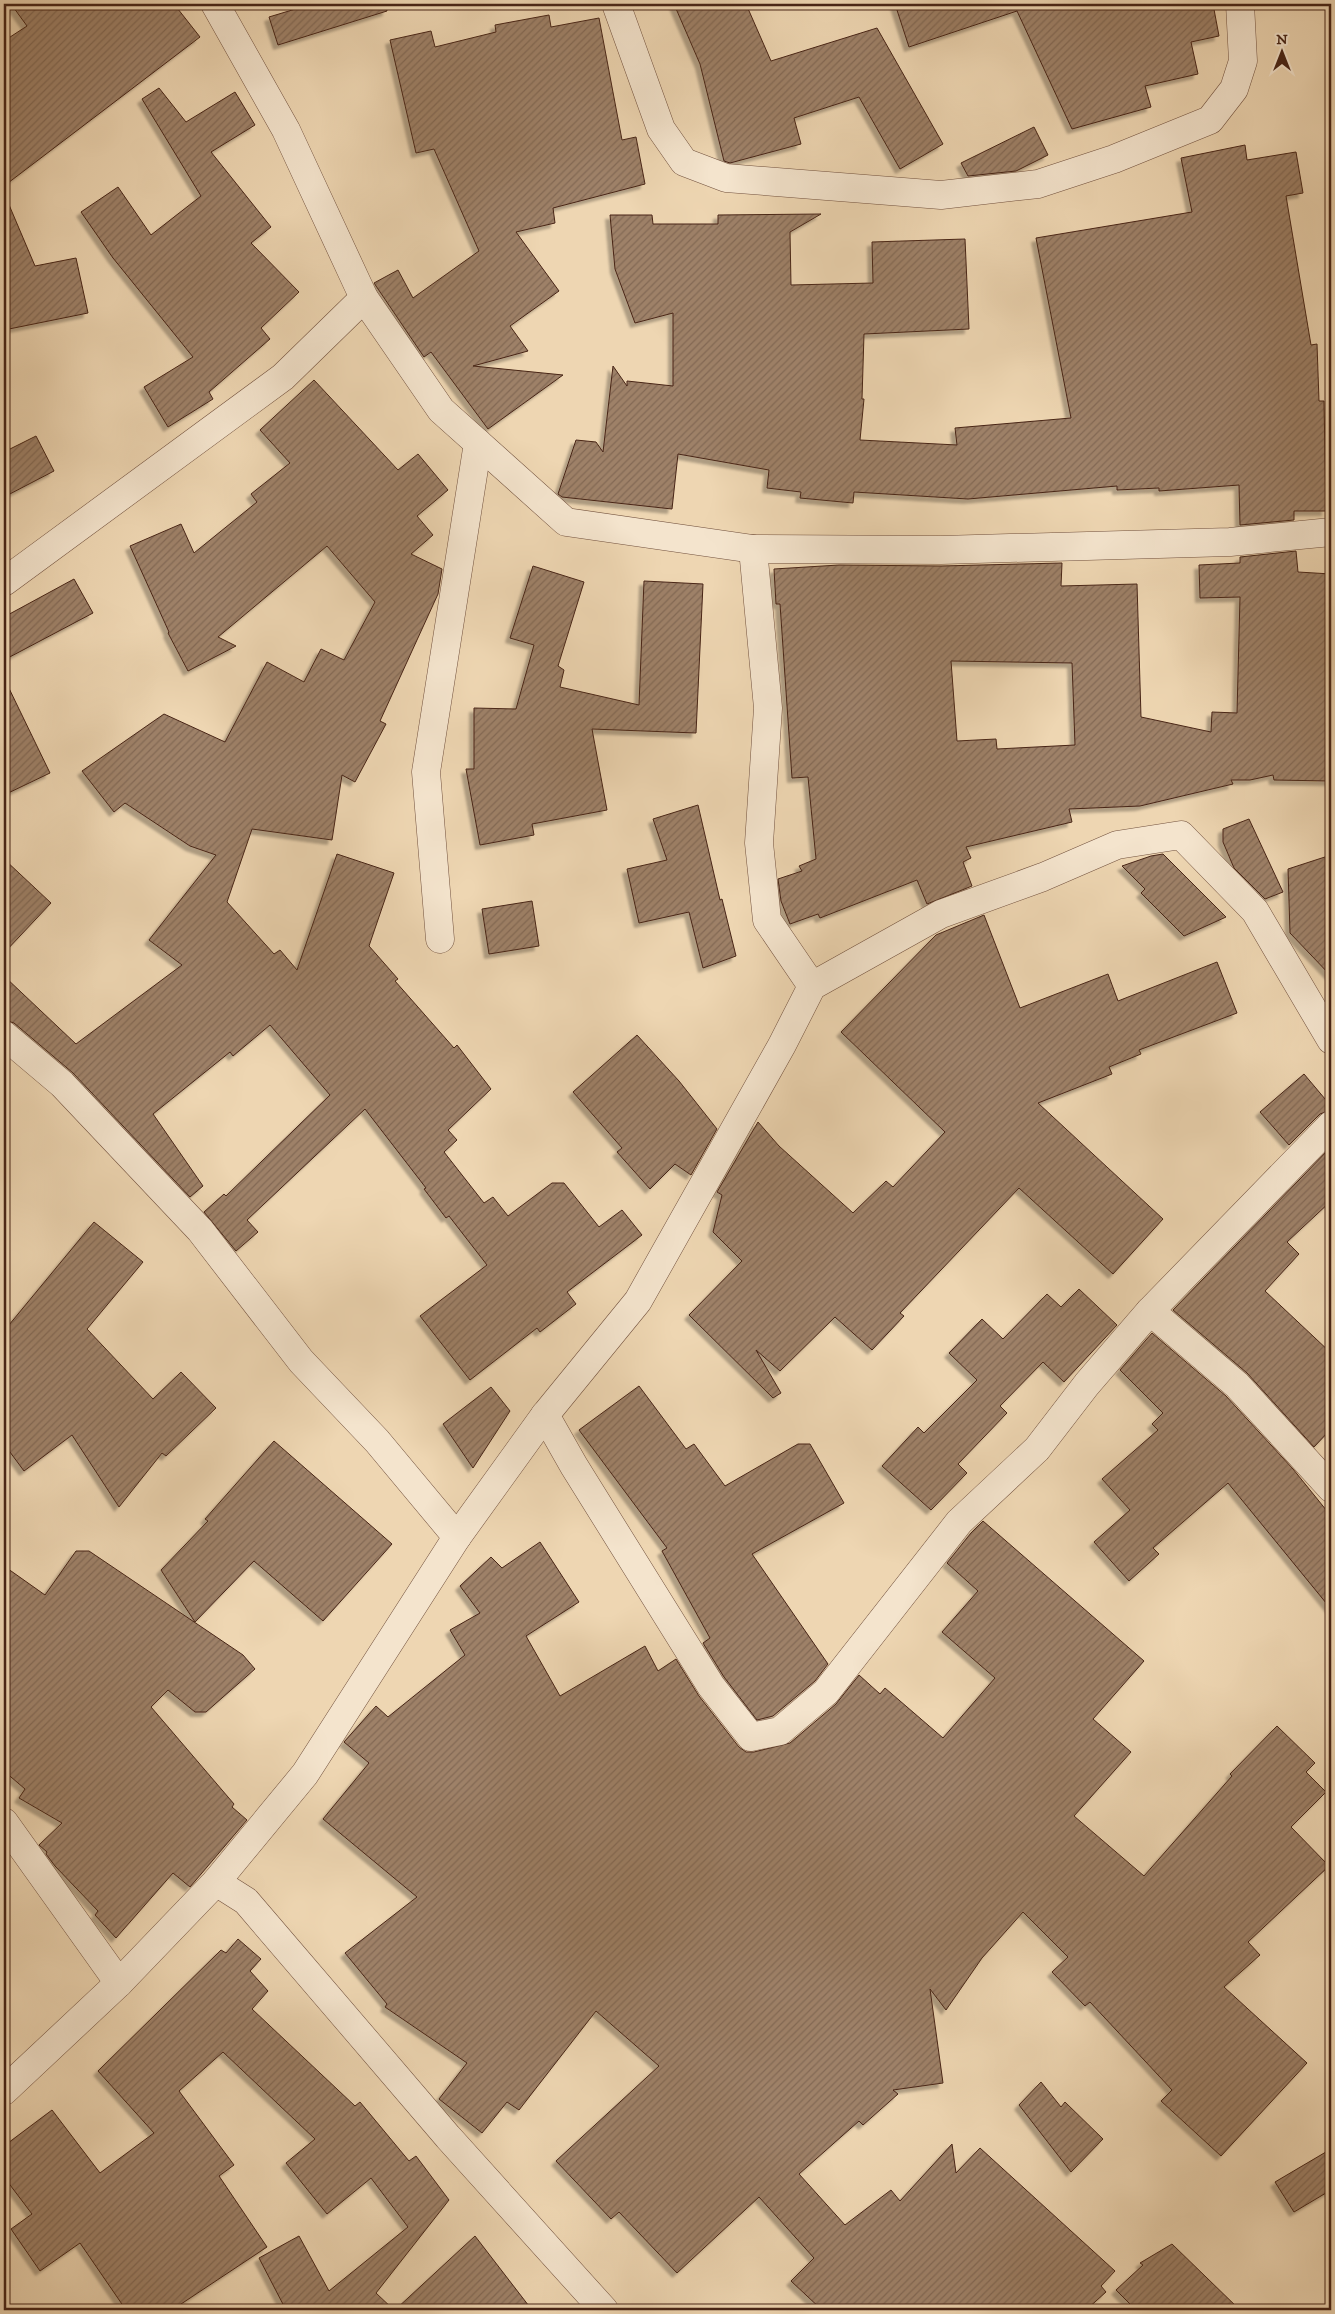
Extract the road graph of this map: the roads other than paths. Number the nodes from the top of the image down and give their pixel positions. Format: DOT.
graph roads {
  1 [pos="215,4"];
  2 [pos="616,4"];
  3 [pos="1240,4"];
  4 [pos="364,298"];
  5 [pos="478,443"];
  6 [pos="1331,532"];
  7 [pos="753,549"];
  8 [pos="4,582"];
  9 [pos="440,939"];
  10 [pos="812,986"];
  11 [pos="4,1035"];
  12 [pos="1331,1040"];
  13 [pos="1331,1125"];
  14 [pos="1150,1310"];
  15 [pos="545,1415"];
  16 [pos="1331,1488"];
  17 [pos="458,1536"];
  18 [pos="4,1822"];
  19 [pos="216,1882"];
  20 [pos="120,1983"];
  21 [pos="4,2091"];
  22 [pos="604,2310"];
  1 -- 4 [label="street"];
  2 -- 3 [label="street"];
  4 -- 5 [label="street"];
  4 -- 8 [label="street"];
  5 -- 7 [label="street"];
  5 -- 9 [label="street"];
  6 -- 7 [label="street"];
  7 -- 10 [label="street"];
  10 -- 12 [label="street"];
  10 -- 15 [label="street"];
  11 -- 17 [label="street"];
  13 -- 14 [label="street"];
  14 -- 15 [label="street"];
  14 -- 16 [label="street"];
  15 -- 17 [label="street"];
  17 -- 19 [label="street"];
  18 -- 20 [label="street"];
  19 -- 20 [label="street"];
  19 -- 22 [label="street"];
  20 -- 21 [label="street"];
}
